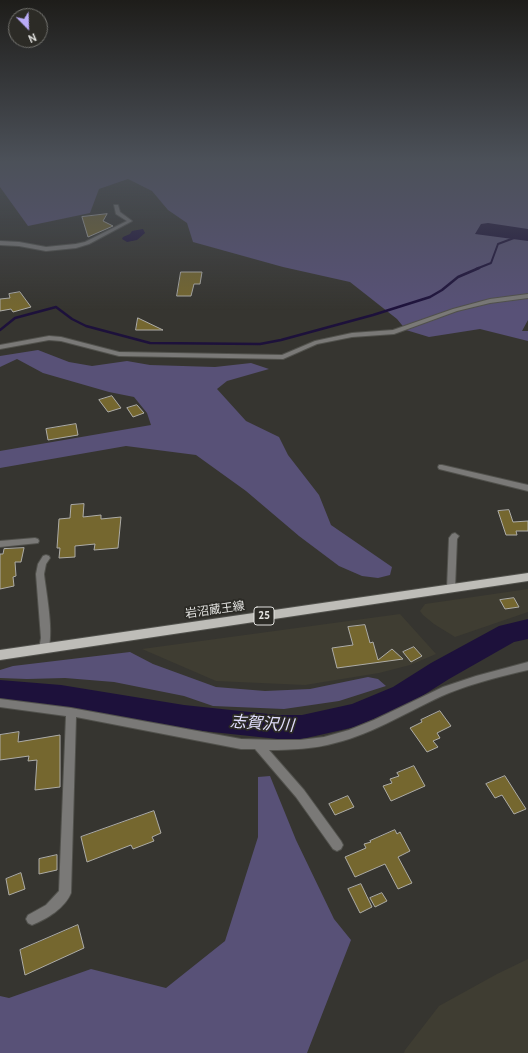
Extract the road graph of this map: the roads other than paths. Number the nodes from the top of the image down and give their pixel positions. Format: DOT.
graph roads {
  1 [pos="117,211"];
  2 [pos="0,242"];
  3 [pos="528,296"];
  4 [pos="0,347"];
  5 [pos="442,466"];
  6 [pos="528,488"];
  7 [pos="454,536"];
  8 [pos="34,541"];
  9 [pos="0,544"];
  10 [pos="46,558"];
  11 [pos="528,576"];
  12 [pos="451,588"];
  13 [pos="44,649"];
  14 [pos="0,655"];
  15 [pos="528,666"];
  16 [pos="0,703"];
  17 [pos="71,712"];
  18 [pos="258,745"];
  19 [pos="337,845"];
  20 [pos="32,919"];
  1 -- 2 [label="street"];
  3 -- 4 [label="street"];
  5 -- 6 [label="street"];
  7 -- 12 [label="street"];
  8 -- 9 [label="street"];
  10 -- 13 [label="street"];
  11 -- 12 [label="main road, 岩沼蔵王線 / 25"];
  12 -- 13 [label="main road, 岩沼蔵王線 / 25"];
  13 -- 14 [label="main road, 岩沼蔵王線 / 25"];
  15 -- 18 [label="street"];
  16 -- 17 [label="street"];
  17 -- 18 [label="street"];
  17 -- 20 [label="street"];
  18 -- 19 [label="street"];
}
